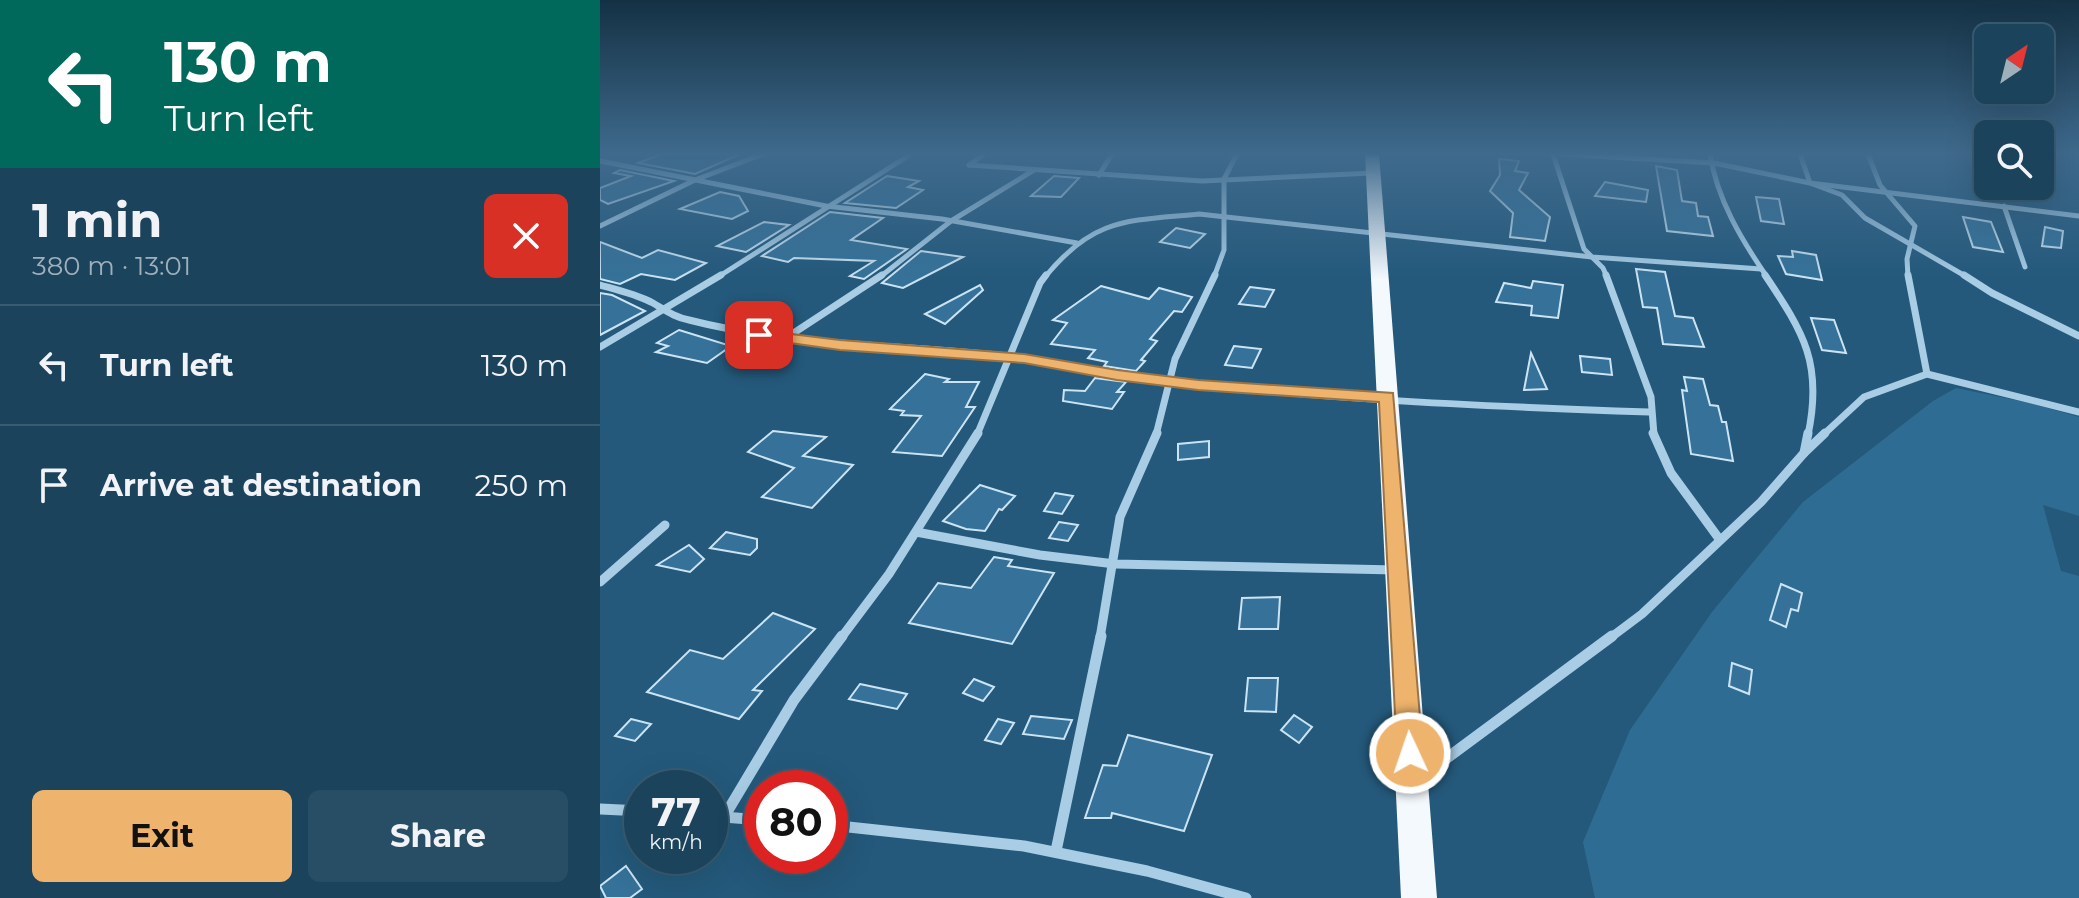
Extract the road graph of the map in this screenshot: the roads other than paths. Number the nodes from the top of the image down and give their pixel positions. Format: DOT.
graph roads {
  1 [pos="662,196"];
  2 [pos="775,196"];
  3 [pos="842,196"];
  4 [pos="992,196"];
  5 [pos="1223,196"];
  6 [pos="1374,196"];
  7 [pos="1567,196"];
  8 [pos="1720,196"];
  9 [pos="1843,196"];
  10 [pos="1889,196"];
  11 [pos="1924,196"];
  12 [pos="826,206"];
  13 [pos="2004,206"];
  14 [pos="2079,216"];
  15 [pos="1222,217"];
  16 [pos="951,221"];
  17 [pos="600,226"];
  18 [pos="1377,234"];
  19 [pos="1077,243"];
  20 [pos="1914,244"];
  21 [pos="1592,257"];
  22 [pos="2025,267"];
  23 [pos="1761,269"];
  24 [pos="600,285"];
  25 [pos="663,312"];
  26 [pos="2079,336"];
  27 [pos="786,338"];
  28 [pos="600,347"];
  29 [pos="1008,357"];
  30 [pos="1927,374"];
  31 [pos="1170,382"];
  32 [pos="1387,397"];
  33 [pos="1649,412"];
  34 [pos="2079,412"];
  35 [pos="1804,453"];
  36 [pos="665,525"];
  37 [pos="916,532"];
  38 [pos="1720,540"];
  39 [pos="1113,564"];
  40 [pos="1399,570"];
  41 [pos="600,582"];
  42 [pos="1412,784"];
  43 [pos="728,799"];
  44 [pos="600,809"];
  45 [pos="624,810"];
  46 [pos="848,827"];
  47 [pos="1056,851"];
  48 [pos="1246,898"];
  49 [pos="1419,898"];
  1 -- 17 [label="street"];
  2 -- 12 [label="street"];
  3 -- 12 [label="street"];
  4 -- 16 [label="street"];
  5 -- 15 [label="street"];
  6 -- 18 [label="highway"];
  7 -- 21 [label="street"];
  8 -- 23 [label="street"];
  9 -- 20 [label="street"];
  10 -- 20 [label="street"];
  11 -- 13 [label="street"];
  12 -- 16 [label="street"];
  12 -- 25 [label="street"];
  13 -- 14 [label="street"];
  13 -- 22 [label="street"];
  15 -- 18 [label="street"];
  15 -- 19 [label="street"];
  15 -- 31 [label="street"];
  16 -- 19 [label="street"];
  16 -- 27 [label="street"];
  18 -- 21 [label="street"];
  18 -- 32 [label="highway"];
  19 -- 29 [label="street"];
  20 -- 26 [label="street"];
  20 -- 30 [label="street"];
  21 -- 23 [label="street"];
  21 -- 33 [label="street"];
  23 -- 35 [label="street"];
  24 -- 25 [label="street"];
  25 -- 27 [label="street"];
  25 -- 28 [label="street"];
  27 -- 29 [label="street"];
  29 -- 31 [label="street"];
  29 -- 37 [label="street"];
  30 -- 34 [label="street"];
  30 -- 35 [label="street"];
  31 -- 32 [label="street"];
  31 -- 39 [label="street"];
  32 -- 33 [label="street"];
  32 -- 40 [label="highway"];
  33 -- 38 [label="street"];
  35 -- 38 [label="street"];
  36 -- 41 [label="street"];
  37 -- 39 [label="street"];
  37 -- 43 [label="street"];
  38 -- 42 [label="street"];
  39 -- 40 [label="street"];
  39 -- 47 [label="street"];
  40 -- 42 [label="highway"];
  42 -- 49 [label="highway"];
  44 -- 45 [label="street"];
  46 -- 47 [label="street"];
  47 -- 48 [label="street"];
}
